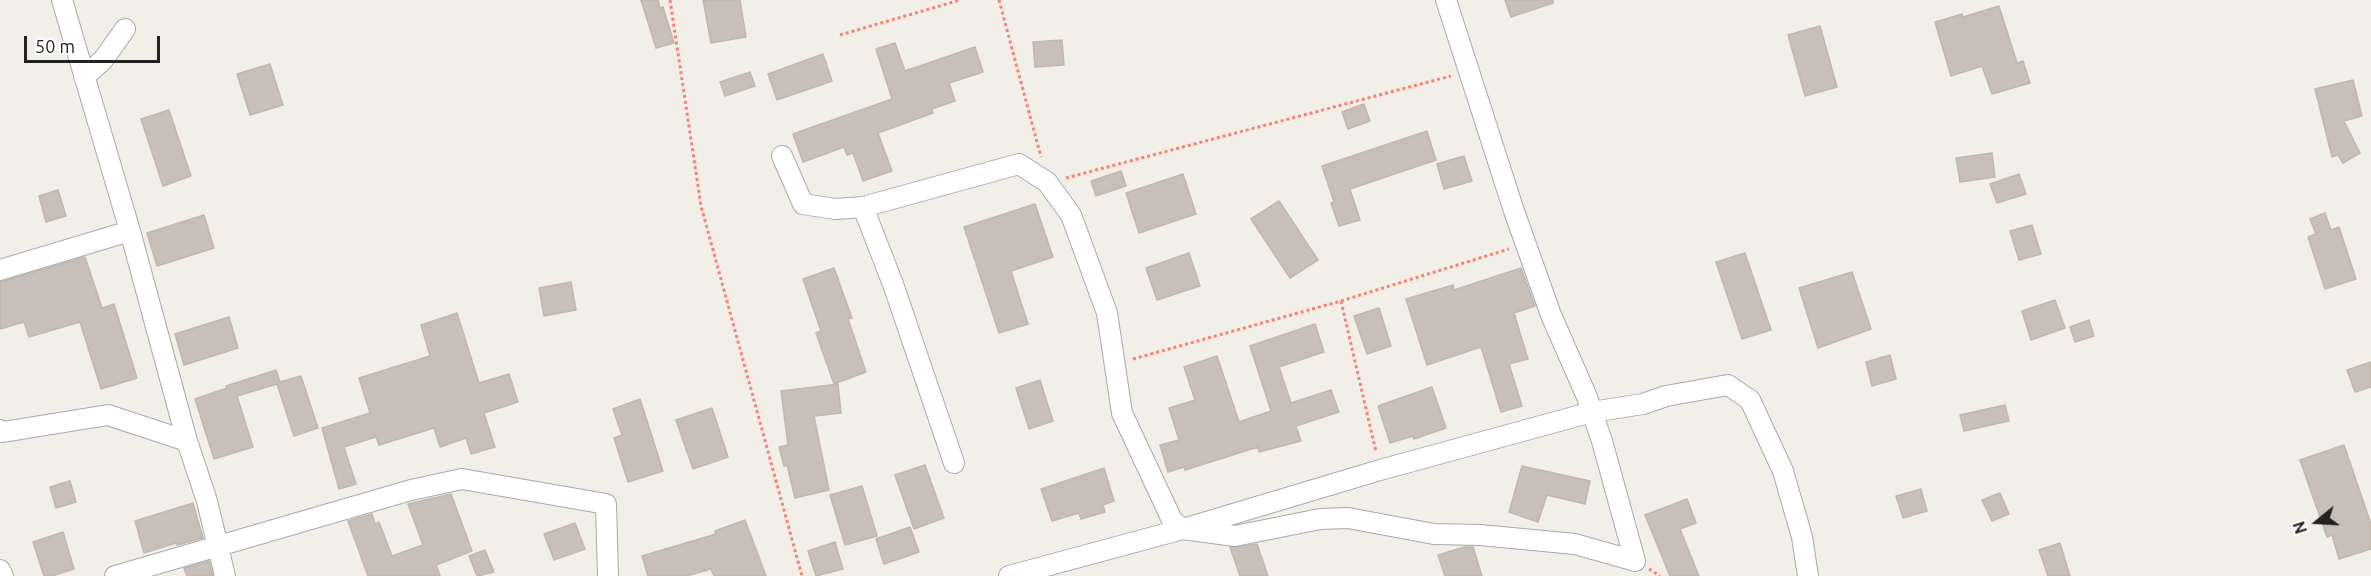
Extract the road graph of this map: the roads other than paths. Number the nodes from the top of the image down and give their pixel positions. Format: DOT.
graph roads {
  1 [pos="62,0"];
  2 [pos="1446,0"];
  3 [pos="125,29"];
  4 [pos="84,76"];
  5 [pos="782,156"];
  6 [pos="863,207"];
  7 [pos="130,231"];
  8 [pos="0,270"];
  9 [pos="1592,412"];
  10 [pos="0,430"];
  11 [pos="187,441"];
  12 [pos="954,463"];
  13 [pos="1183,529"];
  14 [pos="218,545"];
  15 [pos="0,570"];
  16 [pos="3,576"];
  17 [pos="115,576"];
  18 [pos="225,576"];
  19 [pos="608,576"];
  20 [pos="1009,576"];
  21 [pos="1808,576"];
  1 -- 4 [label="street"];
  2 -- 9 [label="street"];
  3 -- 4 [label="street"];
  4 -- 7 [label="street"];
  5 -- 6 [label="street"];
  6 -- 12 [label="street"];
  6 -- 13 [label="street"];
  7 -- 8 [label="street"];
  7 -- 11 [label="street"];
  9 -- 13 [label="street"];
  9 -- 13 [label="street"];
  9 -- 21 [label="street"];
  10 -- 11 [label="street"];
  11 -- 14 [label="street"];
  13 -- 20 [label="street"];
  14 -- 17 [label="street"];
  14 -- 18 [label="street"];
  14 -- 19 [label="street"];
  15 -- 16 [label="street"];
}
